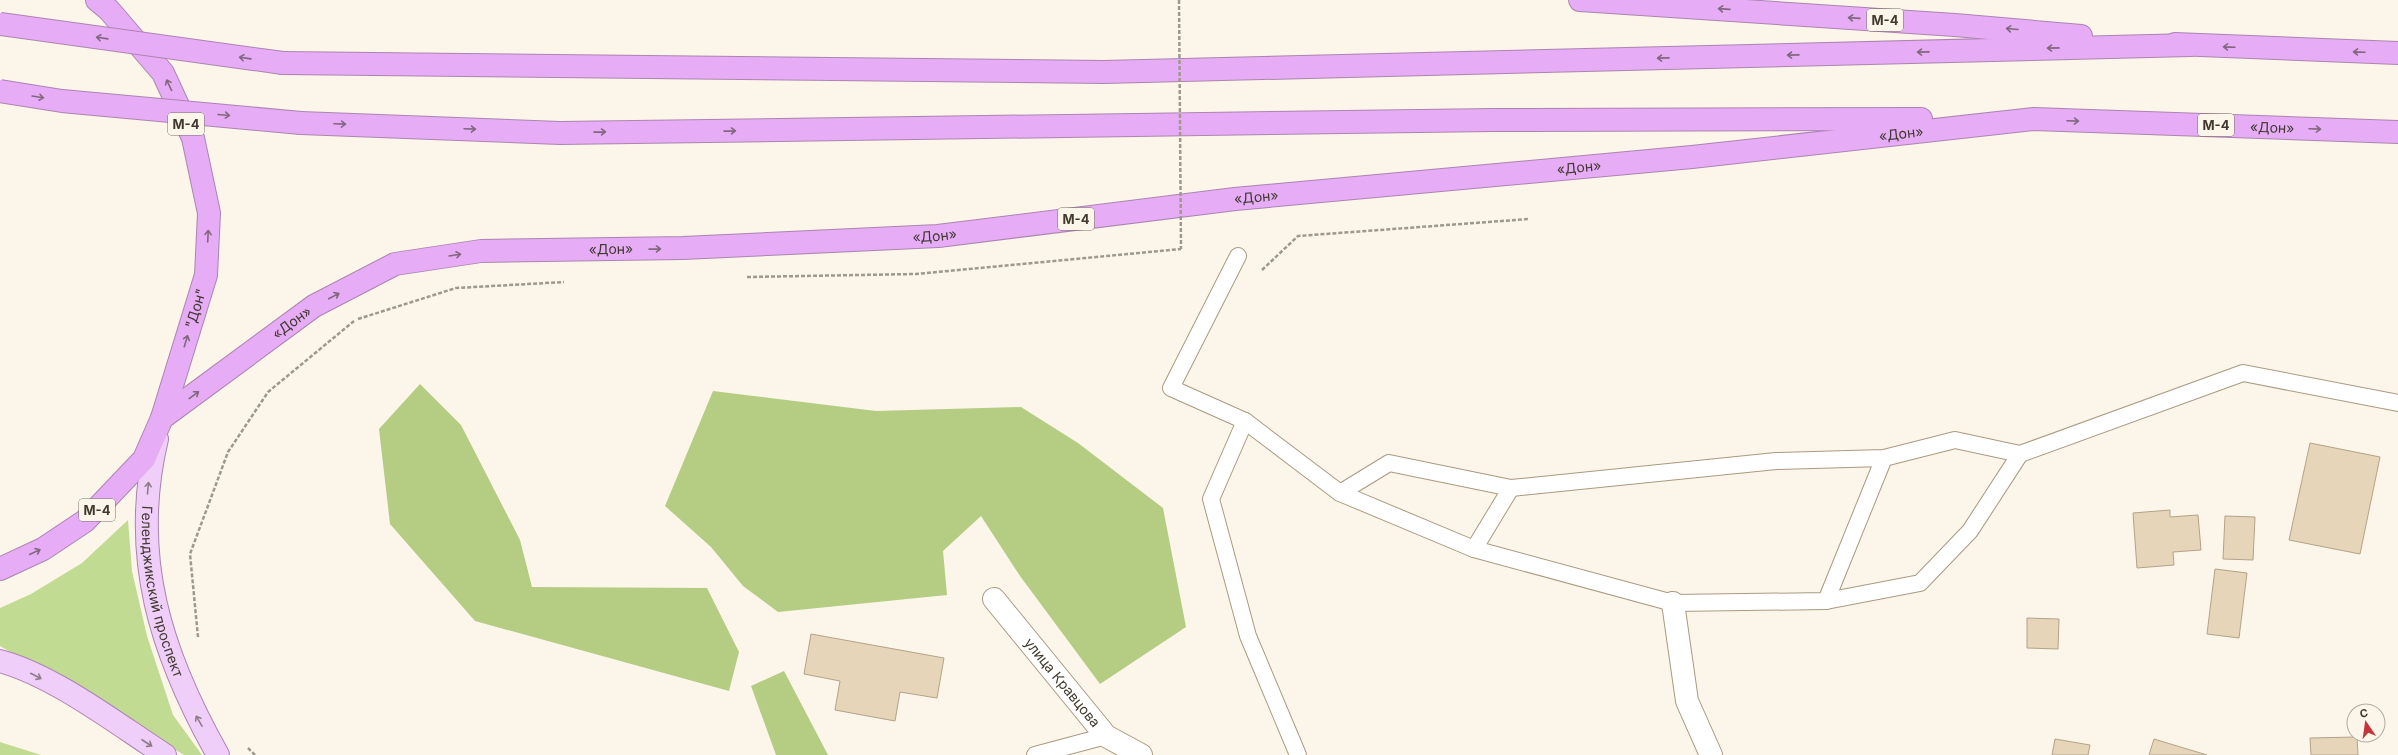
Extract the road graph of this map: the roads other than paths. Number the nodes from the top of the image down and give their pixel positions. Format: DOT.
graph roads {
  1 [pos="97,0"];
  2 [pos="1580,0"];
  3 [pos="0,24"];
  4 [pos="2190,45"];
  5 [pos="2398,53"];
  6 [pos="0,91"];
  7 [pos="2034,119"];
  8 [pos="2398,132"];
  9 [pos="1238,256"];
  10 [pos="2398,403"];
  11 [pos="162,418"];
  12 [pos="1244,421"];
  13 [pos="2020,454"];
  14 [pos="1884,458"];
  15 [pos="1511,488"];
  16 [pos="1340,493"];
  17 [pos="1474,549"];
  18 [pos="0,569"];
  19 [pos="994,599"];
  20 [pos="1826,601"];
  21 [pos="1673,603"];
  22 [pos="0,661"];
  23 [pos="1106,736"];
  24 [pos="165,755"];
  25 [pos="218,755"];
  26 [pos="1035,755"];
  27 [pos="1141,755"];
  28 [pos="1298,755"];
  29 [pos="1711,755"];
  11 -- 1 [label="highway, \"Дон\" / М-4, one-way"];
  4 -- 2 [label="highway, М-4, one-way"];
  4 -- 3 [label="highway, one-way, bridge"];
  5 -- 4 [label="highway, М-4, one-way"];
  6 -- 7 [label="highway, one-way, bridge"];
  7 -- 8 [label="highway, «Дон» / М-4, one-way"];
  11 -- 7 [label="highway, «Дон» / М-4, one-way"];
  9 -- 12 [label="lane"];
  10 -- 13 [label="lane"];
  18 -- 11 [label="highway, \"Дон\" / М-4, one-way"];
  25 -- 11 [label="main road, Геленджикский проспект, one-way"];
  12 -- 16 [label="lane"];
  12 -- 28 [label="lane"];
  13 -- 14 [label="lane"];
  13 -- 20 [label="lane"];
  14 -- 15 [label="lane"];
  14 -- 20 [label="lane"];
  15 -- 16 [label="lane"];
  15 -- 17 [label="lane"];
  16 -- 17 [label="lane"];
  17 -- 21 [label="lane"];
  19 -- 23 [label="street, улица Кравцова"];
  20 -- 21 [label="lane"];
  21 -- 29 [label="street"];
  22 -- 24 [label="main road, one-way"];
  23 -- 26 [label="lane"];
  23 -- 27 [label="street, улица Кравцова"];
}
